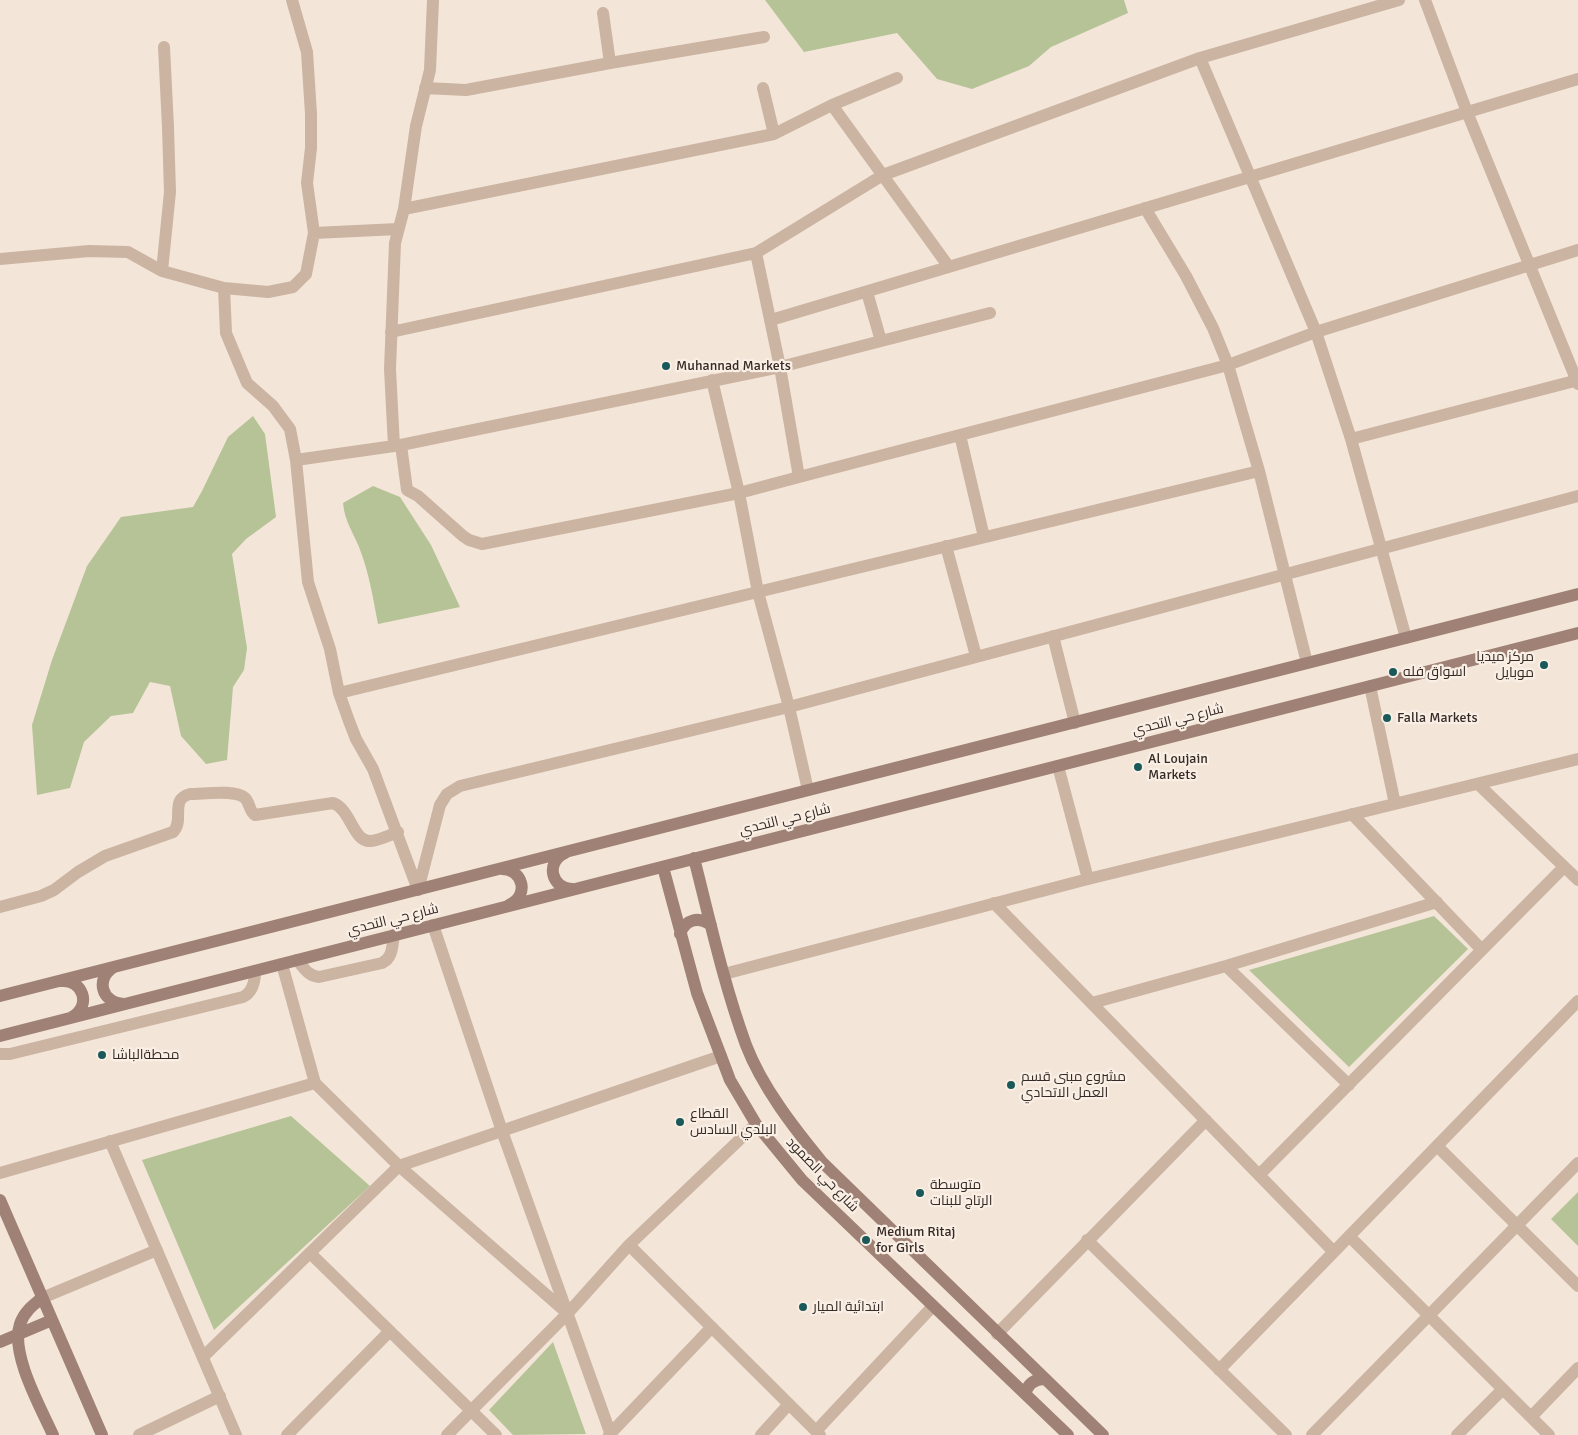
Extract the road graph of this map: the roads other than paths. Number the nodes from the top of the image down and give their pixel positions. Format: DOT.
graph roads {
  1 [pos="292,0"];
  2 [pos="433,0"];
  3 [pos="1399,0"];
  4 [pos="1425,0"];
  5 [pos="603,13"];
  6 [pos="764,37"];
  7 [pos="164,47"];
  8 [pos="1200,58"];
  9 [pos="610,63"];
  10 [pos="897,78"];
  11 [pos="1578,79"];
  12 [pos="425,88"];
  13 [pos="763,88"];
  14 [pos="832,105"];
  15 [pos="1467,112"];
  16 [pos="774,134"];
  17 [pos="883,175"];
  18 [pos="1251,178"];
  19 [pos="404,208"];
  20 [pos="1145,208"];
  21 [pos="398,229"];
  22 [pos="314,233"];
  23 [pos="1578,250"];
  24 [pos="756,253"];
  25 [pos="0,259"];
  26 [pos="1530,265"];
  27 [pos="949,267"];
  28 [pos="162,270"];
  29 [pos="224,288"];
  30 [pos="867,292"];
  31 [pos="990,313"];
  32 [pos="771,320"];
  33 [pos="391,332"];
  34 [pos="1316,332"];
  35 [pos="881,341"];
  36 [pos="1228,365"];
  37 [pos="780,367"];
  38 [pos="712,380"];
  39 [pos="1578,382"];
  40 [pos="960,435"];
  41 [pos="1351,439"];
  42 [pos="397,445"];
  43 [pos="296,460"];
  44 [pos="1259,471"];
  45 [pos="799,476"];
  46 [pos="739,493"];
  47 [pos="1578,496"];
  48 [pos="984,537"];
  49 [pos="946,546"];
  50 [pos="1380,549"];
  51 [pos="1285,574"];
  52 [pos="758,592"];
  53 [pos="1578,594"];
  54 [pos="1578,633"];
  55 [pos="1053,636"];
  56 [pos="1406,638"];
  57 [pos="976,656"];
  58 [pos="1307,663"];
  59 [pos="1370,686"];
  60 [pos="340,693"];
  61 [pos="789,707"];
  62 [pos="1075,723"];
  63 [pos="1578,759"];
  64 [pos="1058,766"];
  65 [pos="1478,784"];
  66 [pos="808,790"];
  67 [pos="1395,804"];
  68 [pos="1352,814"];
  69 [pos="398,832"];
  70 [pos="567,852"];
  71 [pos="694,858"];
  72 [pos="663,867"];
  73 [pos="1564,867"];
  74 [pos="498,869"];
  75 [pos="1088,879"];
  76 [pos="1578,880"];
  77 [pos="576,889"];
  78 [pos="418,890"];
  79 [pos="1437,902"];
  80 [pos="994,903"];
  81 [pos="0,906"];
  82 [pos="507,906"];
  83 [pos="434,925"];
  84 [pos="711,925"];
  85 [pos="680,934"];
  86 [pos="394,935"];
  87 [pos="1482,950"];
  88 [pos="298,960"];
  89 [pos="282,964"];
  90 [pos="1226,966"];
  91 [pos="114,967"];
  92 [pos="255,971"];
  93 [pos="724,974"];
  94 [pos="59,981"];
  95 [pos="0,996"];
  96 [pos="1578,1001"];
  97 [pos="128,1003"];
  98 [pos="1092,1004"];
  99 [pos="70,1018"];
  100 [pos="0,1036"];
  101 [pos="0,1054"];
  102 [pos="721,1056"];
  103 [pos="315,1083"];
  104 [pos="1349,1085"];
  105 [pos="1206,1120"];
  106 [pos="756,1124"];
  107 [pos="502,1131"];
  108 [pos="110,1141"];
  109 [pos="1437,1146"];
  110 [pos="1578,1163"];
  111 [pos="399,1166"];
  112 [pos="0,1173"];
  113 [pos="1259,1174"];
  114 [pos="0,1202"];
  115 [pos="1517,1225"];
  116 [pos="1349,1236"];
  117 [pos="1087,1240"];
  118 [pos="629,1245"];
  119 [pos="157,1250"];
  120 [pos="1334,1252"];
  121 [pos="310,1253"];
  122 [pos="1578,1286"];
  123 [pos="42,1298"];
  124 [pos="934,1306"];
  125 [pos="568,1313"];
  126 [pos="1429,1316"];
  127 [pos="52,1320"];
  128 [pos="712,1327"];
  129 [pos="390,1331"];
  130 [pos="18,1334"];
  131 [pos="997,1334"];
  132 [pos="0,1342"];
  133 [pos="1014,1350"];
  134 [pos="203,1358"];
  135 [pos="996,1365"];
  136 [pos="1578,1368"];
  137 [pos="1219,1370"];
  138 [pos="1044,1379"];
  139 [pos="1503,1389"];
  140 [pos="1025,1394"];
  141 [pos="220,1396"];
  142 [pos="789,1404"];
  143 [pos="471,1410"];
  144 [pos="1531,1417"];
  145 [pos="818,1433"];
  146 [pos="53,1435"];
  147 [pos="102,1435"];
  148 [pos="139,1435"];
  149 [pos="236,1435"];
  150 [pos="288,1435"];
  151 [pos="447,1435"];
  152 [pos="496,1435"];
  153 [pos="610,1435"];
  154 [pos="760,1435"];
  155 [pos="1068,1435"];
  156 [pos="1103,1435"];
  157 [pos="1286,1435"];
  158 [pos="1312,1435"];
  159 [pos="1457,1435"];
  160 [pos="1549,1435"];
  1 -- 22 [label="street"];
  2 -- 12 [label="street"];
  3 -- 8 [label="street"];
  4 -- 15 [label="street"];
  5 -- 9 [label="street"];
  6 -- 9 [label="street"];
  7 -- 28 [label="street"];
  8 -- 17 [label="street"];
  8 -- 18 [label="street"];
  9 -- 12 [label="street"];
  10 -- 14 [label="street"];
  11 -- 15 [label="street"];
  12 -- 19 [label="street"];
  13 -- 16 [label="street"];
  14 -- 16 [label="street"];
  14 -- 17 [label="street"];
  15 -- 18 [label="street"];
  15 -- 26 [label="street"];
  16 -- 19 [label="street"];
  17 -- 24 [label="street"];
  17 -- 27 [label="street"];
  18 -- 20 [label="street"];
  18 -- 34 [label="street"];
  19 -- 21 [label="street"];
  20 -- 27 [label="street"];
  20 -- 36 [label="street"];
  21 -- 22 [label="street"];
  21 -- 33 [label="street"];
  22 -- 29 [label="street"];
  23 -- 26 [label="street"];
  24 -- 32 [label="street"];
  24 -- 33 [label="street"];
  25 -- 28 [label="street"];
  26 -- 34 [label="street"];
  26 -- 39 [label="street"];
  27 -- 30 [label="street"];
  28 -- 29 [label="street"];
  29 -- 43 [label="street"];
  30 -- 32 [label="street"];
  30 -- 35 [label="street"];
  31 -- 35 [label="street"];
  32 -- 37 [label="street"];
  33 -- 42 [label="street"];
  34 -- 36 [label="street"];
  34 -- 41 [label="street"];
  35 -- 37 [label="street"];
  36 -- 40 [label="street"];
  36 -- 44 [label="street"];
  37 -- 38 [label="street"];
  37 -- 45 [label="street"];
  38 -- 42 [label="street"];
  38 -- 46 [label="street"];
  39 -- 41 [label="street"];
  40 -- 45 [label="street"];
  40 -- 48 [label="street"];
  41 -- 50 [label="street"];
  42 -- 43 [label="street"];
  42 -- 46 [label="street"];
  43 -- 60 [label="street"];
  44 -- 48 [label="street"];
  44 -- 51 [label="street"];
  45 -- 46 [label="street"];
  46 -- 52 [label="street"];
  47 -- 50 [label="street"];
  48 -- 49 [label="street"];
  49 -- 52 [label="street"];
  49 -- 57 [label="street"];
  50 -- 51 [label="street"];
  50 -- 56 [label="street"];
  51 -- 55 [label="street"];
  51 -- 58 [label="street"];
  52 -- 60 [label="street"];
  52 -- 61 [label="street"];
  53 -- 56 [label="main road, شارع حي التحدي"];
  54 -- 59 [label="main road, شارع حي التحدي"];
  55 -- 57 [label="street"];
  55 -- 62 [label="street"];
  56 -- 58 [label="main road, شارع حي التحدي"];
  57 -- 61 [label="street"];
  58 -- 62 [label="main road, شارع حي التحدي"];
  59 -- 64 [label="main road, شارع حي التحدي"];
  59 -- 67 [label="street"];
  60 -- 69 [label="street"];
  61 -- 66 [label="street"];
  61 -- 78 [label="street"];
  62 -- 66 [label="main road, شارع حي التحدي"];
  63 -- 65 [label="street"];
  64 -- 71 [label="main road, شارع حي التحدي"];
  64 -- 75 [label="street"];
  65 -- 67 [label="street"];
  65 -- 73 [label="street"];
  66 -- 70 [label="main road, شارع حي التحدي"];
  67 -- 68 [label="street"];
  68 -- 75 [label="street"];
  68 -- 79 [label="street"];
  69 -- 78 [label="street"];
  69 -- 81 [label="street"];
  70 -- 74 [label="main road, شارع حي التحدي"];
  70 -- 77 [label="main road"];
  71 -- 72 [label="main road, شارع حي التحدي"];
  71 -- 84 [label="main road"];
  72 -- 77 [label="main road, شارع حي التحدي"];
  72 -- 85 [label="main road, شارع حي الصمود"];
  73 -- 76 [label="street"];
  73 -- 87 [label="street"];
  74 -- 78 [label="main road, شارع حي التحدي"];
  74 -- 82 [label="main road"];
  75 -- 80 [label="street"];
  77 -- 82 [label="main road, شارع حي التحدي"];
  78 -- 91 [label="main road, شارع حي التحدي"];
  79 -- 87 [label="street"];
  79 -- 90 [label="street"];
  80 -- 93 [label="street"];
  80 -- 98 [label="street"];
  82 -- 83 [label="main road, شارع حي التحدي"];
  83 -- 86 [label="main road, شارع حي التحدي"];
  83 -- 107 [label="street"];
  84 -- 85 [label="main road"];
  84 -- 93 [label="main road"];
  85 -- 102 [label="main road, شارع حي الصمود"];
  86 -- 88 [label="main road, شارع حي التحدي"];
  86 -- 88 [label="street"];
  87 -- 104 [label="street"];
  88 -- 89 [label="main road, شارع حي التحدي"];
  89 -- 92 [label="main road, شارع حي التحدي"];
  89 -- 103 [label="street"];
  90 -- 98 [label="street"];
  90 -- 104 [label="street"];
  91 -- 94 [label="main road, شارع حي التحدي"];
  91 -- 97 [label="main road"];
  92 -- 97 [label="main road, شارع حي التحدي"];
  92 -- 101 [label="street"];
  93 -- 131 [label="main road"];
  94 -- 95 [label="main road, شارع حي التحدي"];
  94 -- 99 [label="main road"];
  96 -- 109 [label="street"];
  97 -- 99 [label="main road, شارع حي التحدي"];
  98 -- 105 [label="street"];
  99 -- 100 [label="main road, شارع حي التحدي"];
  102 -- 106 [label="main road, شارع حي الصمود"];
  102 -- 107 [label="street"];
  103 -- 108 [label="street"];
  103 -- 111 [label="street"];
  104 -- 113 [label="street"];
  105 -- 113 [label="street"];
  105 -- 117 [label="street"];
  106 -- 118 [label="street"];
  106 -- 124 [label="main road, شارع حي الصمود"];
  107 -- 111 [label="street"];
  107 -- 125 [label="street"];
  108 -- 112 [label="street"];
  108 -- 119 [label="street"];
  109 -- 115 [label="street"];
  109 -- 116 [label="street"];
  110 -- 115 [label="street"];
  111 -- 121 [label="street"];
  111 -- 125 [label="street"];
  113 -- 120 [label="street"];
  114 -- 123 [label="main road"];
  115 -- 122 [label="street"];
  115 -- 126 [label="street"];
  116 -- 120 [label="street"];
  116 -- 126 [label="street"];
  117 -- 131 [label="street"];
  117 -- 137 [label="street"];
  118 -- 125 [label="street"];
  118 -- 128 [label="street"];
  119 -- 123 [label="street"];
  119 -- 134 [label="street"];
  120 -- 137 [label="street"];
  121 -- 129 [label="street"];
  121 -- 134 [label="street"];
  123 -- 127 [label="main road"];
  123 -- 130 [label="main road"];
  124 -- 135 [label="main road, شارع حي الصمود"];
  124 -- 145 [label="street"];
  125 -- 143 [label="street"];
  125 -- 153 [label="street"];
  126 -- 139 [label="street"];
  126 -- 158 [label="street"];
  127 -- 130 [label="main road"];
  127 -- 147 [label="main road"];
  128 -- 142 [label="street"];
  128 -- 153 [label="street"];
  129 -- 143 [label="street"];
  129 -- 150 [label="street"];
  130 -- 132 [label="main road"];
  130 -- 146 [label="main road"];
  131 -- 133 [label="main road"];
  133 -- 135 [label="main road"];
  133 -- 138 [label="main road"];
  134 -- 141 [label="street"];
  135 -- 140 [label="main road, شارع حي الصمود"];
  136 -- 144 [label="street"];
  137 -- 157 [label="street"];
  138 -- 140 [label="main road"];
  138 -- 156 [label="main road"];
  139 -- 144 [label="street"];
  139 -- 159 [label="street"];
  140 -- 155 [label="main road, شارع حي الصمود"];
  141 -- 148 [label="street"];
  141 -- 149 [label="street"];
  142 -- 145 [label="street"];
  142 -- 154 [label="street"];
  143 -- 151 [label="street"];
  143 -- 152 [label="street"];
  144 -- 160 [label="street"];
}
